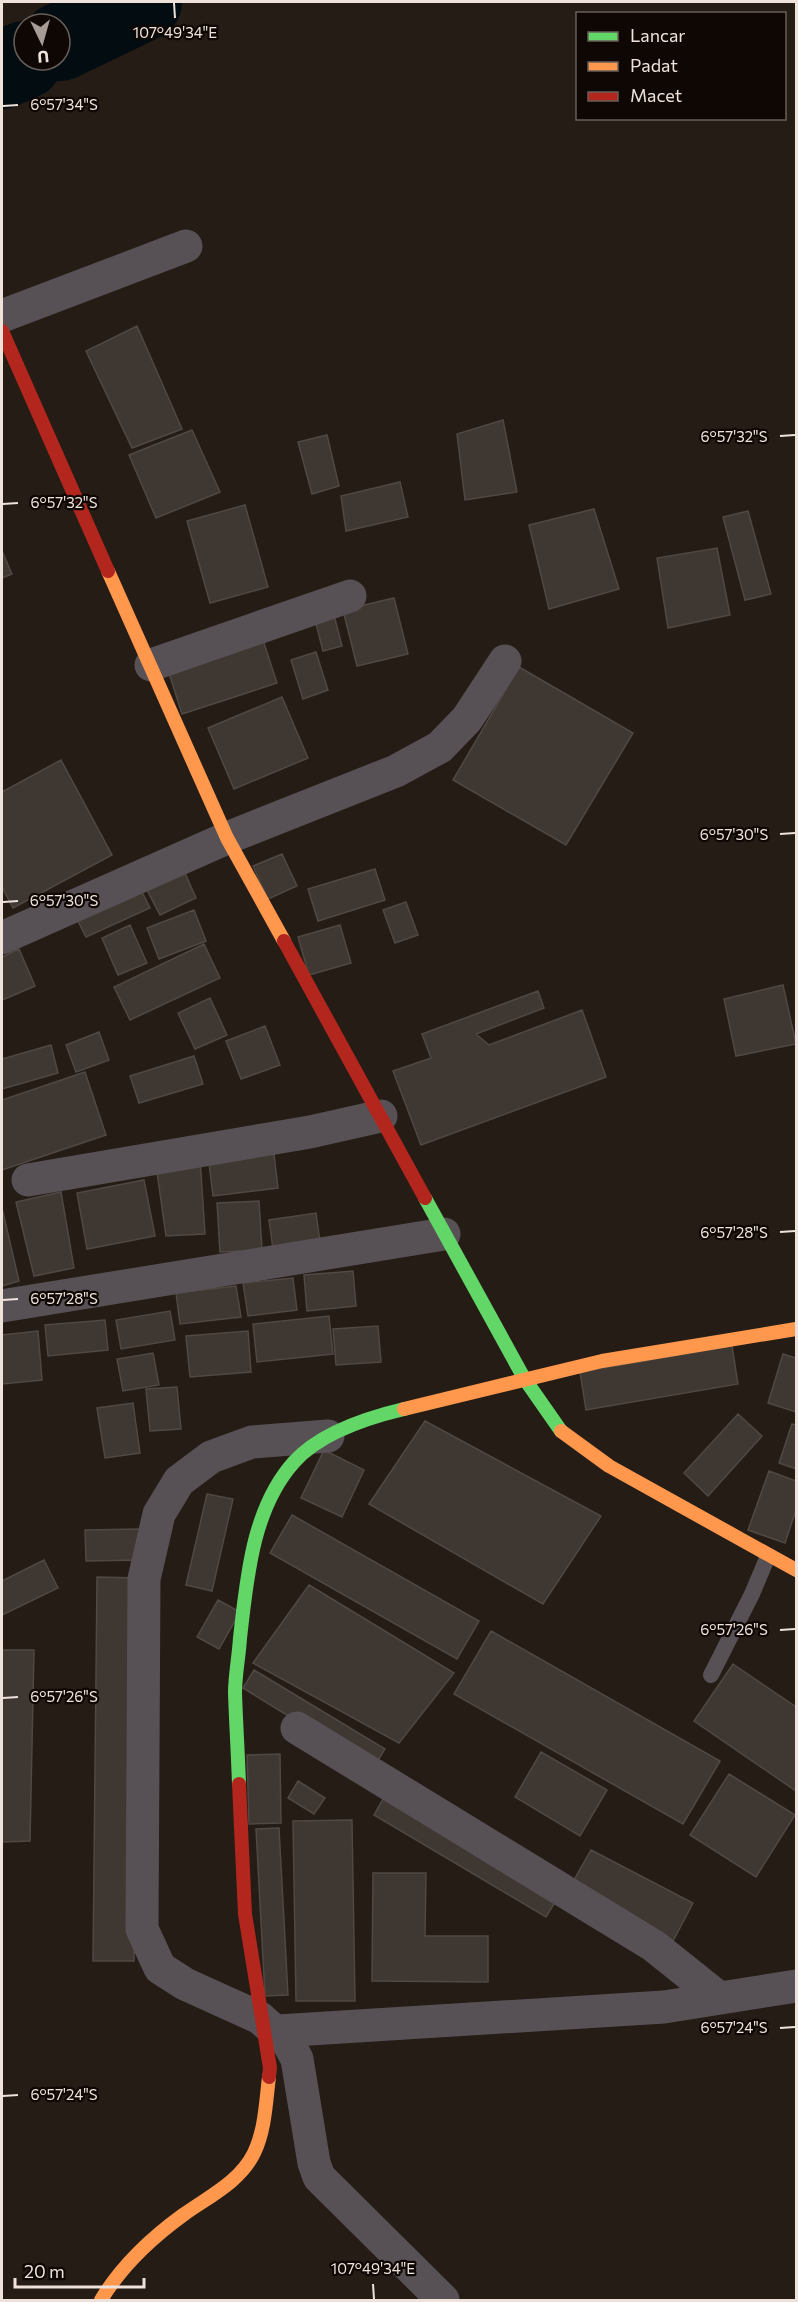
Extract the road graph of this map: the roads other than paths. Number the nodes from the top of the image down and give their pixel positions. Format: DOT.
graph roads {
  1 [pos="186,246"];
  2 [pos="2,316"];
  3 [pos="2,331"];
  4 [pos="350,596"];
  5 [pos="505,661"];
  6 [pos="151,665"];
  7 [pos="227,838"];
  8 [pos="2,939"];
  9 [pos="381,1116"];
  10 [pos="28,1180"];
  11 [pos="444,1234"];
  12 [pos="2,1306"];
  13 [pos="796,1329"];
  14 [pos="524,1378"];
  15 [pos="328,1436"];
  16 [pos="768,1556"];
  17 [pos="796,1570"];
  18 [pos="711,1675"];
  19 [pos="297,1728"];
  20 [pos="796,1986"];
  21 [pos="719,1998"];
  22 [pos="269,2024"];
  23 [pos="104,2295"];
  24 [pos="443,2301"];
  1 -- 2 [label="street"];
  3 -- 6 [label="main road"];
  4 -- 6 [label="street"];
  5 -- 7 [label="street"];
  6 -- 7 [label="main road"];
  7 -- 8 [label="street"];
  7 -- 9 [label="main road"];
  9 -- 10 [label="street"];
  9 -- 11 [label="main road"];
  11 -- 12 [label="street"];
  11 -- 14 [label="main road"];
  13 -- 14 [label="main road"];
  14 -- 15 [label="main road"];
  14 -- 16 [label="main road"];
  15 -- 22 [label="main road"];
  15 -- 22 [label="street"];
  16 -- 17 [label="main road"];
  16 -- 18 [label="lane"];
  19 -- 21 [label="street"];
  20 -- 21 [label="street"];
  21 -- 22 [label="street"];
  22 -- 23 [label="main road"];
  22 -- 24 [label="street"];
}
